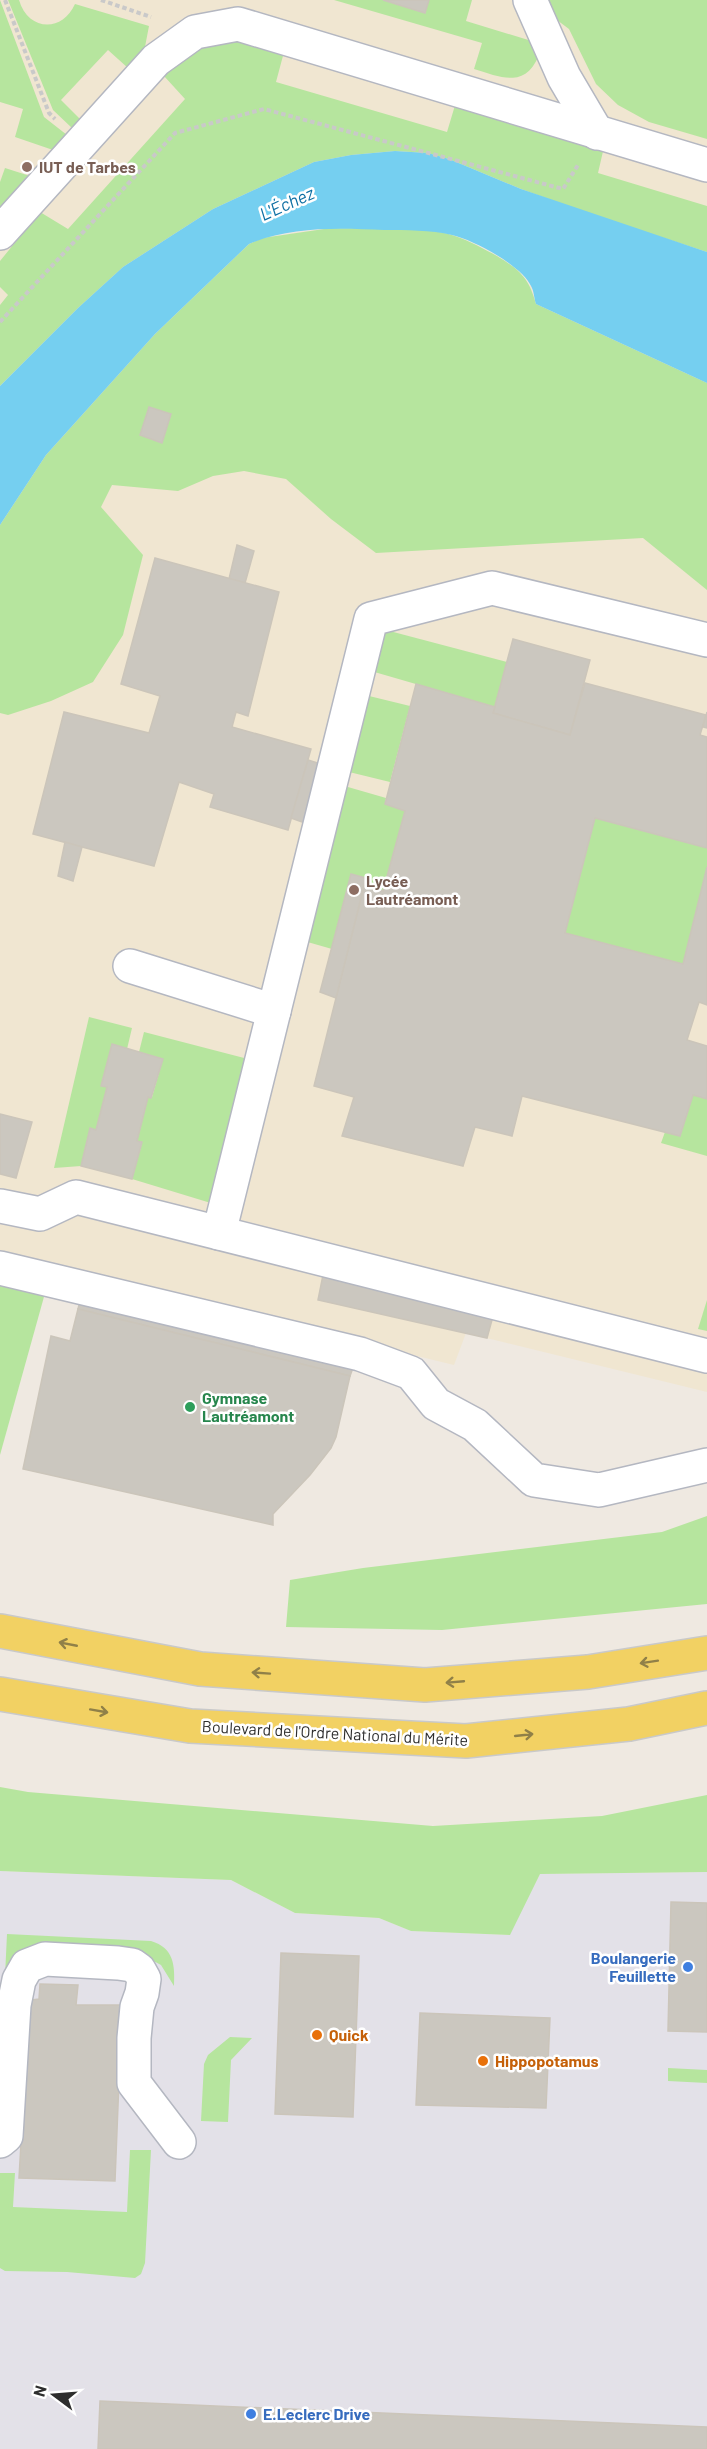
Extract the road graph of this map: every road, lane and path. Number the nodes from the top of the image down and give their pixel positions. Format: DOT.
graph roads {
  1 [pos="5,0"];
  2 [pos="101,0"];
  3 [pos="530,0"];
  4 [pos="195,32"];
  5 [pos="597,133"];
  6 [pos="81,145"];
  7 [pos="707,165"];
  8 [pos="0,232"];
  9 [pos="0,322"];
  10 [pos="707,640"];
  11 [pos="130,966"];
  12 [pos="274,1011"];
  13 [pos="0,1206"];
  14 [pos="219,1233"];
  15 [pos="0,1268"];
  16 [pos="707,1356"];
  17 [pos="707,1465"];
  18 [pos="0,1631"];
  19 [pos="707,1653"];
  20 [pos="0,1694"];
  21 [pos="707,1708"];
  22 [pos="0,2141"];
  23 [pos="179,2142"];
  1 -- 6 [label="path"];
  2 -- 4 [label="path"];
  3 -- 5 [label="lane"];
  4 -- 5 [label="lane"];
  4 -- 6 [label="lane"];
  5 -- 7 [label="lane"];
  5 -- 9 [label="path"];
  6 -- 8 [label="lane"];
  10 -- 12 [label="lane"];
  11 -- 12 [label="lane"];
  12 -- 14 [label="lane"];
  13 -- 14 [label="lane"];
  14 -- 16 [label="lane"];
  15 -- 17 [label="lane"];
  19 -- 18 [label="main road, one-way"];
  20 -- 21 [label="main road, Boulevard de l'Ordre National du Mérite, one-way"];
  22 -- 23 [label="lane"];
}
